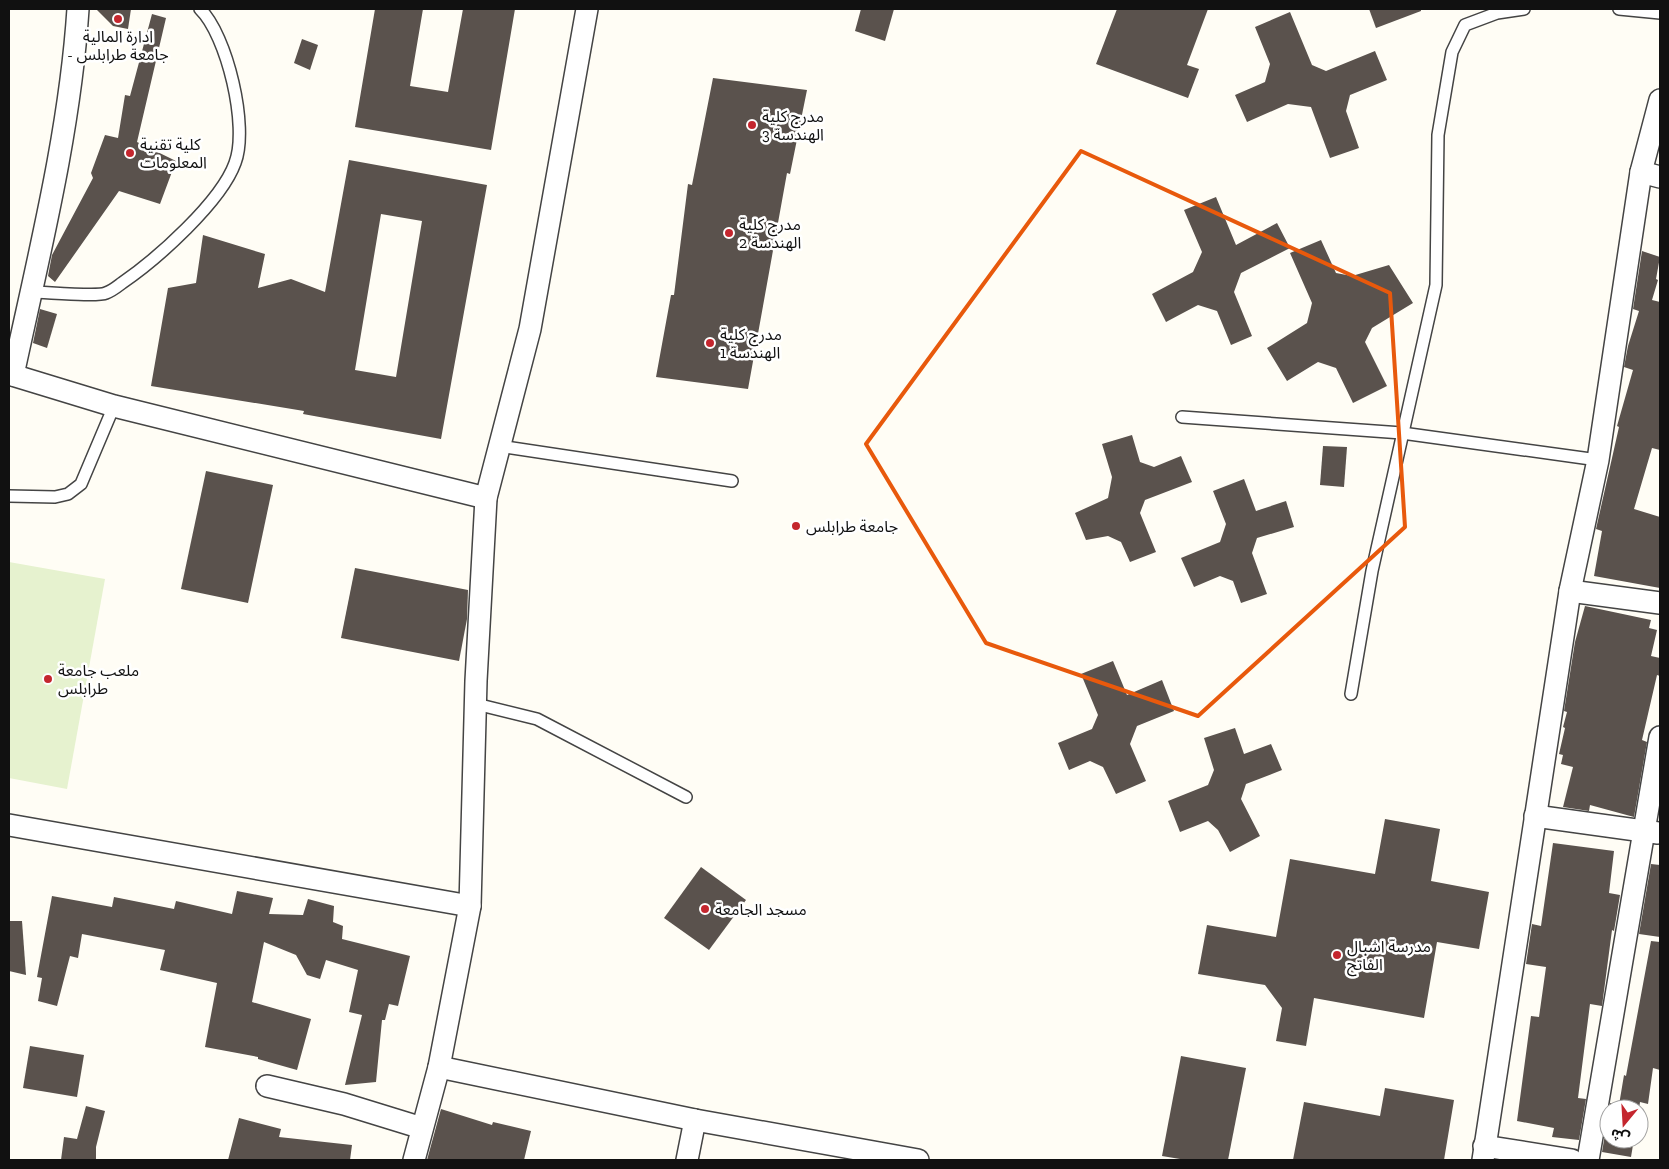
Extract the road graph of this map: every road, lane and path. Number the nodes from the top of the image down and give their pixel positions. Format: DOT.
graph roads {
  1 [pos="78,9"];
  2 [pos="200,9"];
  3 [pos="587,9"];
  4 [pos="1524,9"];
  5 [pos="1619,9"];
  6 [pos="1660,13"];
  7 [pos="1660,100"];
  8 [pos="1651,175"];
  9 [pos="31,292"];
  10 [pos="11,374"];
  11 [pos="114,406"];
  12 [pos="1182,417"];
  13 [pos="1402,433"];
  14 [pos="499,446"];
  15 [pos="1598,460"];
  16 [pos="732,481"];
  17 [pos="9,496"];
  18 [pos="486,498"];
  19 [pos="1570,591"];
  20 [pos="1660,603"];
  21 [pos="1351,694"];
  22 [pos="476,704"];
  23 [pos="1660,737"];
  24 [pos="686,797"];
  25 [pos="1535,816"];
  26 [pos="9,825"];
  27 [pos="1653,832"];
  28 [pos="470,906"];
  29 [pos="438,1068"];
  30 [pos="267,1086"];
  31 [pos="695,1120"];
  32 [pos="422,1128"];
  33 [pos="1483,1153"];
  34 [pos="414,1160"];
  35 [pos="687,1160"];
  36 [pos="918,1160"];
  37 [pos="1572,1160"];
  38 [pos="1588,1160"];
  1 -- 9 [label="street"];
  2 -- 9 [label="lane"];
  3 -- 14 [label="street"];
  4 -- 13 [label="lane"];
  5 -- 6 [label="lane"];
  7 -- 8 [label="street"];
  8 -- 15 [label="street"];
  9 -- 10 [label="street"];
  10 -- 11 [label="street"];
  11 -- 17 [label="lane"];
  11 -- 18 [label="street"];
  12 -- 13 [label="lane"];
  13 -- 15 [label="lane"];
  13 -- 21 [label="lane"];
  14 -- 16 [label="lane"];
  14 -- 18 [label="street"];
  15 -- 19 [label="street"];
  18 -- 22 [label="street"];
  19 -- 20 [label="street"];
  19 -- 25 [label="street"];
  22 -- 24 [label="lane"];
  22 -- 28 [label="street"];
  23 -- 27 [label="street"];
  25 -- 27 [label="street"];
  25 -- 33 [label="street"];
  26 -- 28 [label="street"];
  27 -- 38 [label="street"];
  28 -- 29 [label="street"];
  29 -- 31 [label="street"];
  29 -- 32 [label="street"];
  30 -- 32 [label="street"];
  31 -- 35 [label="street"];
  31 -- 36 [label="street"];
  32 -- 34 [label="street"];
  33 -- 37 [label="street"];
}
